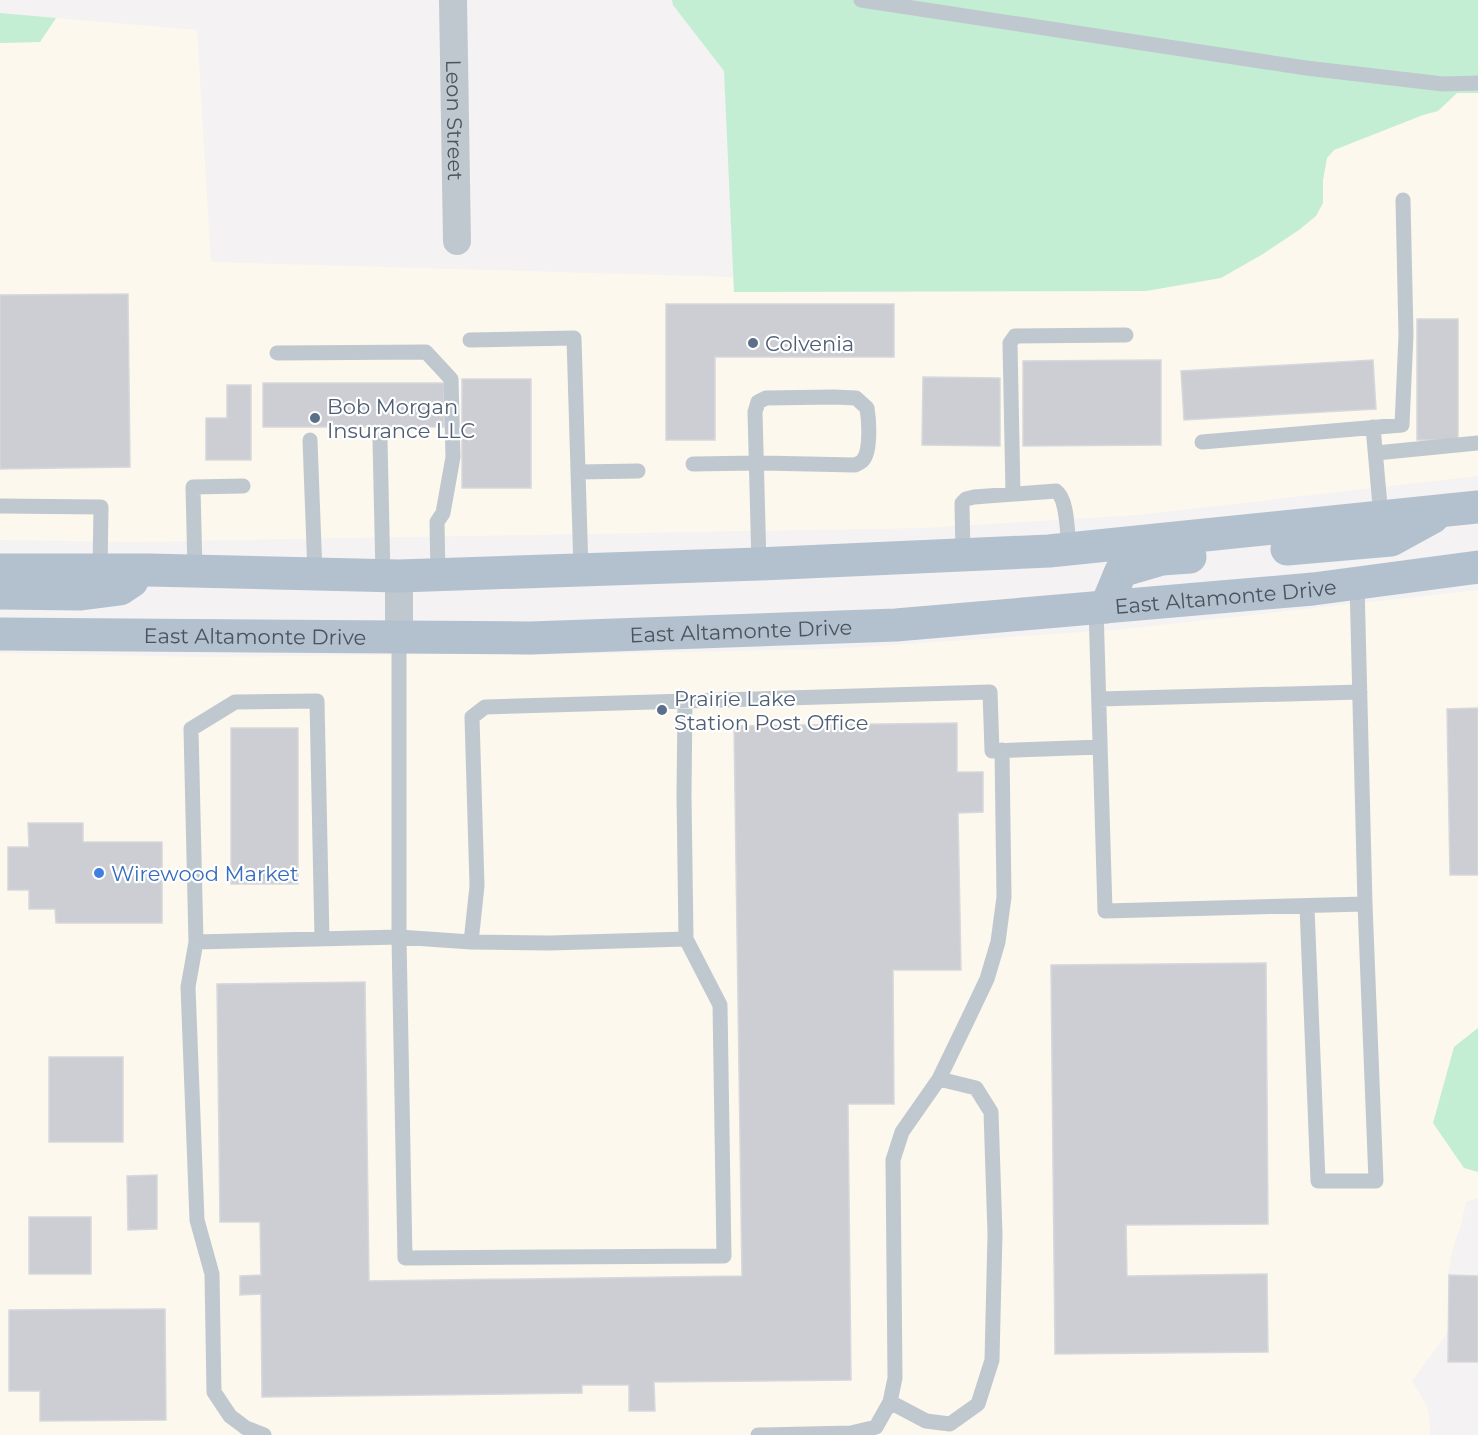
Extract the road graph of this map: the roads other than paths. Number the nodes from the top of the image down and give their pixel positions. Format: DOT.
graph roads {
  1 [pos="453,0"];
  2 [pos="861,0"];
  3 [pos="1478,83"];
  4 [pos="1403,200"];
  5 [pos="457,241"];
  6 [pos="1126,335"];
  7 [pos="470,340"];
  8 [pos="277,353"];
  9 [pos="1373,427"];
  10 [pos="310,440"];
  11 [pos="380,440"];
  12 [pos="1202,442"];
  13 [pos="1478,443"];
  14 [pos="1376,453"];
  15 [pos="757,463"];
  16 [pos="693,464"];
  17 [pos="638,471"];
  18 [pos="578,472"];
  19 [pos="243,486"];
  20 [pos="1012,494"];
  21 [pos="0,506"];
  22 [pos="1463,508"];
  23 [pos="1381,517"];
  24 [pos="1069,548"];
  25 [pos="963,555"];
  26 [pos="759,564"];
  27 [pos="1478,567"];
  28 [pos="0,570"];
  29 [pos="100,570"];
  30 [pos="148,570"];
  31 [pos="581,570"];
  32 [pos="195,571"];
  33 [pos="315,574"];
  34 [pos="438,575"];
  35 [pos="391,576"];
  36 [pos="1357,583"];
  37 [pos="0,593"];
  38 [pos="1101,607"];
  39 [pos="0,634"];
  40 [pos="399,637"];
  41 [pos="1360,692"];
  42 [pos="1099,699"];
  43 [pos="685,701"];
  44 [pos="1100,747"];
  45 [pos="1002,750"];
  46 [pos="1365,904"];
  47 [pos="1307,907"];
  48 [pos="399,937"];
  49 [pos="322,939"];
  50 [pos="686,939"];
  51 [pos="196,942"];
  52 [pos="471,942"];
  53 [pos="939,1079"];
  54 [pos="890,1402"];
  55 [pos="264,1435"];
  56 [pos="758,1435"];
  1 -- 5 [label="street, Leon Street"];
  2 -- 3 [label="lane"];
  4 -- 9 [label="lane"];
  6 -- 20 [label="lane"];
  7 -- 18 [label="lane"];
  8 -- 34 [label="lane"];
  9 -- 12 [label="lane"];
  9 -- 14 [label="lane"];
  10 -- 33 [label="lane"];
  11 -- 35 [label="lane"];
  13 -- 14 [label="lane"];
  14 -- 23 [label="lane"];
  15 -- 15 [label="lane"];
  15 -- 16 [label="lane"];
  15 -- 26 [label="lane"];
  17 -- 18 [label="lane"];
  18 -- 31 [label="lane"];
  19 -- 32 [label="lane"];
  20 -- 24 [label="lane"];
  20 -- 25 [label="lane"];
  21 -- 29 [label="lane"];
  22 -- 23 [label="main road"];
  22 -- 38 [label="main road"];
  23 -- 24 [label="main road"];
  24 -- 25 [label="main road"];
  25 -- 26 [label="main road"];
  26 -- 31 [label="main road"];
  27 -- 36 [label="main road, East Altamonte Drive"];
  28 -- 29 [label="main road"];
  29 -- 30 [label="main road"];
  30 -- 32 [label="main road"];
  30 -- 37 [label="main road"];
  31 -- 34 [label="main road"];
  32 -- 33 [label="main road"];
  33 -- 35 [label="main road"];
  34 -- 35 [label="main road"];
  35 -- 40 [label="street"];
  36 -- 38 [label="main road, East Altamonte Drive"];
  36 -- 41 [label="lane"];
  38 -- 40 [label="main road, East Altamonte Drive"];
  38 -- 42 [label="lane"];
  39 -- 40 [label="main road, East Altamonte Drive"];
  40 -- 48 [label="lane"];
  41 -- 42 [label="lane"];
  41 -- 46 [label="lane"];
  42 -- 44 [label="lane"];
  43 -- 45 [label="lane"];
  43 -- 50 [label="lane"];
  43 -- 52 [label="lane"];
  44 -- 45 [label="lane"];
  44 -- 47 [label="lane"];
  45 -- 53 [label="lane"];
  46 -- 47 [label="lane"];
  46 -- 47 [label="lane"];
  48 -- 49 [label="lane"];
  48 -- 50 [label="lane"];
  48 -- 52 [label="lane"];
  49 -- 51 [label="lane"];
  49 -- 51 [label="lane"];
  50 -- 52 [label="lane"];
  51 -- 55 [label="lane"];
  53 -- 54 [label="lane"];
  53 -- 54 [label="lane"];
  54 -- 56 [label="lane"];
}
